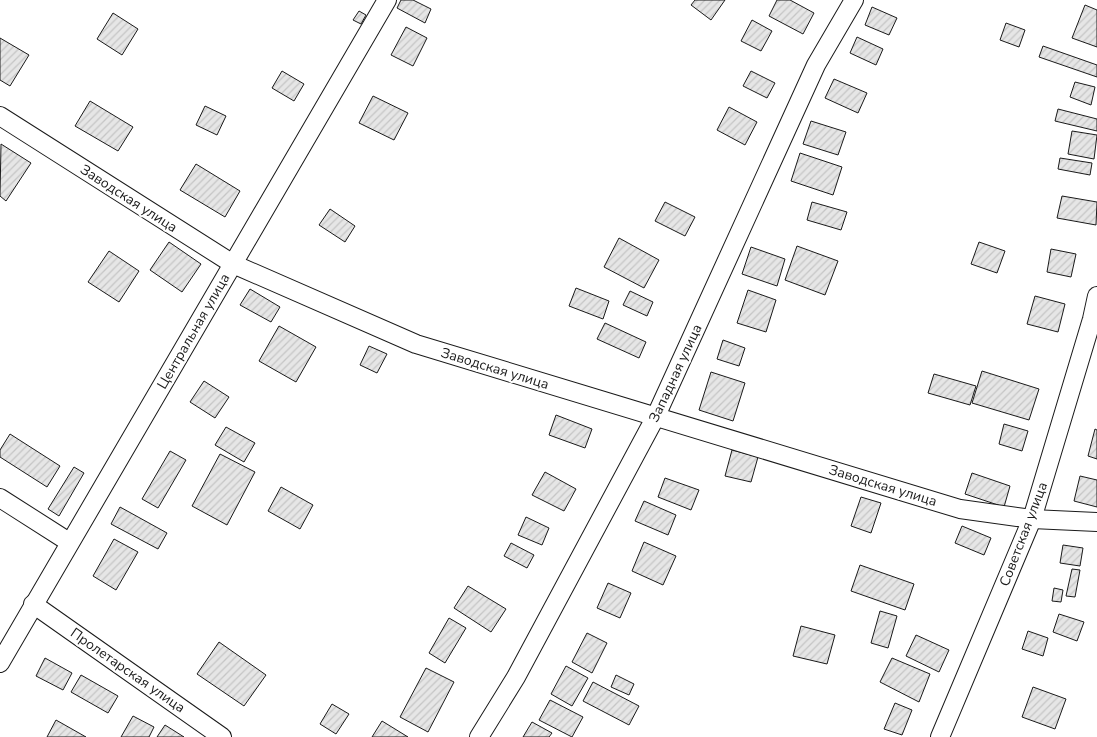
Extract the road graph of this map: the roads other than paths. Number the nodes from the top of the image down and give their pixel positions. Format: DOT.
graph roads {
  1 [pos="388,0"];
  2 [pos="854,0"];
  3 [pos="0,116"];
  4 [pos="233,264"];
  5 [pos="1097,296"];
  6 [pos="655,418"];
  7 [pos="0,498"];
  8 [pos="1032,519"];
  9 [pos="1097,522"];
  10 [pos="69,542"];
  11 [pos="34,604"];
  12 [pos="0,663"];
  13 [pos="222,737"];
  14 [pos="478,737"];
  15 [pos="940,737"];
  1 -- 4 [label="street, Центральная улица"];
  2 -- 6 [label="street, Западная улица"];
  3 -- 4 [label="street, Заводская улица"];
  4 -- 6 [label="street, Заводская улица"];
  4 -- 10 [label="street, Центральная улица"];
  5 -- 8 [label="street, Советская улица"];
  6 -- 8 [label="street, Заводская улица"];
  6 -- 14 [label="street, Западная улица"];
  7 -- 10 [label="street"];
  8 -- 9 [label="street, Заводская улица"];
  8 -- 15 [label="street, Советская улица"];
  10 -- 11 [label="street, Центральная улица"];
  11 -- 12 [label="street, Центральная улица"];
  11 -- 13 [label="street, Пролетарская улица"];
}
